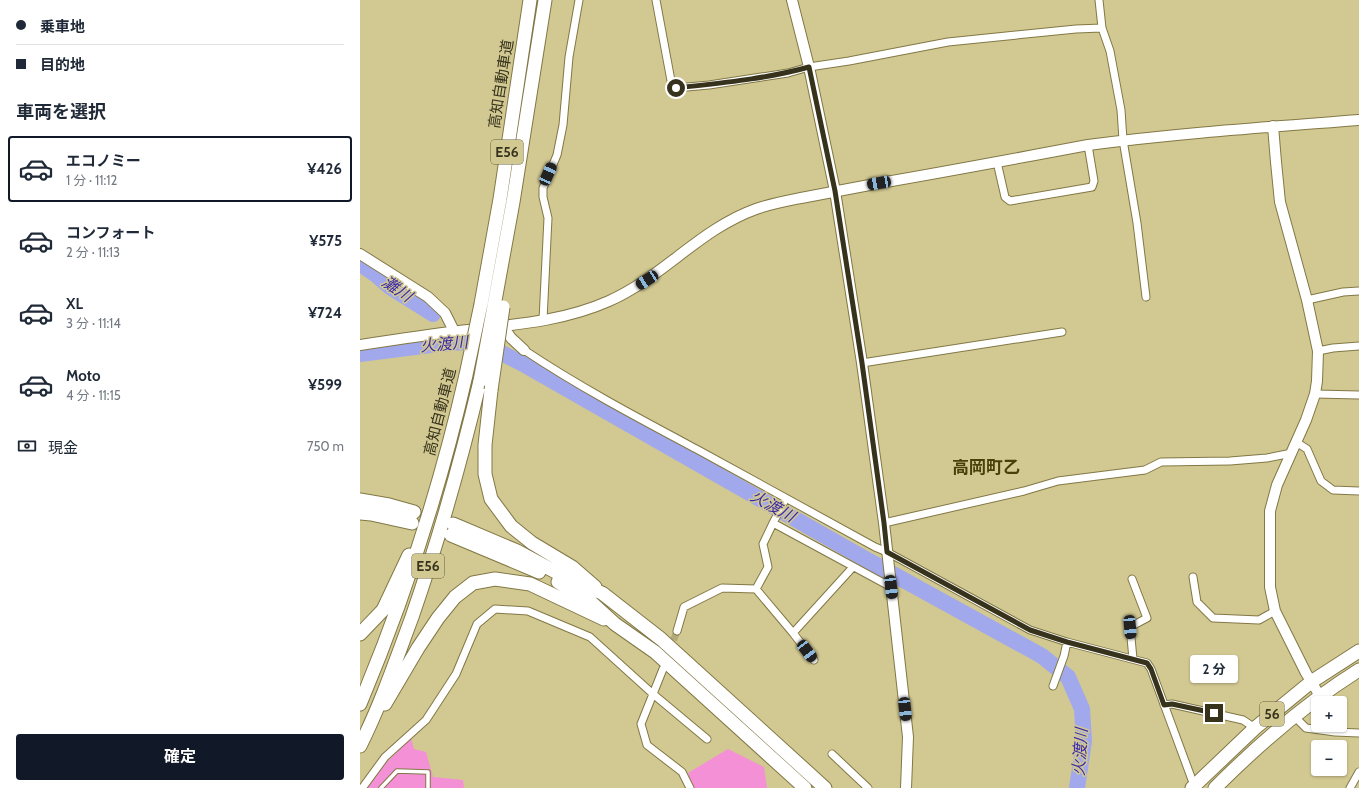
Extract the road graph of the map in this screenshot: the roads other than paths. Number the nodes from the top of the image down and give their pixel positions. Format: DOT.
graph roads {
  1 [pos="530,0"];
  2 [pos="545,0"];
  3 [pos="579,0"];
  4 [pos="656,0"];
  5 [pos="792,0"];
  6 [pos="1099,0"];
  7 [pos="1102,28"];
  8 [pos="809,67"];
  9 [pos="1359,120"];
  10 [pos="1273,126"];
  11 [pos="1123,140"];
  12 [pos="1088,145"];
  13 [pos="997,162"];
  14 [pos="835,191"];
  15 [pos="360,254"];
  16 [pos="1359,291"];
  17 [pos="1146,297"];
  18 [pos="1307,300"];
  19 [pos="499,306"];
  20 [pos="543,320"];
  21 [pos="503,326"];
  22 [pos="454,331"];
  23 [pos="1062,332"];
  24 [pos="360,345"];
  25 [pos="1359,346"];
  26 [pos="524,350"];
  27 [pos="1318,351"];
  28 [pos="862,363"];
  29 [pos="1315,394"];
  30 [pos="1359,395"];
  31 [pos="1296,442"];
  32 [pos="1292,452"];
  33 [pos="1359,491"];
  34 [pos="360,500"];
  35 [pos="785,500"];
  36 [pos="432,505"];
  37 [pos="360,513"];
  38 [pos="774,521"];
  39 [pos="884,523"];
  40 [pos="887,554"];
  41 [pos="853,567"];
  42 [pos="1193,576"];
  43 [pos="1132,579"];
  44 [pos="890,584"];
  45 [pos="756,589"];
  46 [pos="602,593"];
  47 [pos="1275,611"];
  48 [pos="615,624"];
  49 [pos="676,631"];
  50 [pos="793,633"];
  51 [pos="360,634"];
  52 [pos="1067,642"];
  53 [pos="1359,651"];
  54 [pos="1133,659"];
  55 [pos="814,660"];
  56 [pos="663,669"];
  57 [pos="1359,670"];
  58 [pos="1312,682"];
  59 [pos="1053,686"];
  60 [pos="653,694"];
  61 [pos="1320,696"];
  62 [pos="1311,703"];
  63 [pos="360,704"];
  64 [pos="1164,705"];
  65 [pos="1294,716"];
  66 [pos="1255,728"];
  67 [pos="368,730"];
  68 [pos="1359,733"];
  69 [pos="707,739"];
  70 [pos="360,746"];
  71 [pos="832,754"];
  72 [pos="1359,772"];
  73 [pos="365,787"];
  74 [pos="1194,787"];
  75 [pos="382,788"];
  76 [pos="428,788"];
  77 [pos="690,788"];
  78 [pos="805,788"];
  79 [pos="825,788"];
  80 [pos="868,788"];
  81 [pos="906,788"];
  82 [pos="1215,788"];
  83 [pos="1350,788"];
  1 -- 36 [label="highway, 高知自動車道 / E56, bridge"];
  2 -- 19 [label="highway, 高知自動車道 / E56"];
  3 -- 20 [label="street"];
  4 -- 8 [label="street"];
  5 -- 8 [label="street"];
  6 -- 7 [label="street"];
  7 -- 8 [label="street"];
  7 -- 11 [label="street"];
  8 -- 14 [label="street"];
  9 -- 10 [label="street"];
  10 -- 11 [label="street"];
  10 -- 18 [label="street"];
  11 -- 12 [label="street"];
  11 -- 17 [label="street"];
  12 -- 13 [label="street"];
  12 -- 13 [label="street"];
  13 -- 14 [label="street"];
  14 -- 20 [label="street"];
  14 -- 28 [label="street"];
  15 -- 22 [label="street"];
  16 -- 18 [label="street"];
  18 -- 27 [label="street"];
  19 -- 46 [label="highway, bridge"];
  19 -- 67 [label="highway, 高知自動車道 / E56, bridge"];
  20 -- 21 [label="street"];
  21 -- 22 [label="street"];
  21 -- 26 [label="street"];
  22 -- 24 [label="street"];
  23 -- 28 [label="street"];
  25 -- 27 [label="street"];
  26 -- 35 [label="street"];
  27 -- 29 [label="street"];
  28 -- 39 [label="street"];
  29 -- 30 [label="street"];
  29 -- 31 [label="street"];
  31 -- 32 [label="street"];
  31 -- 33 [label="street"];
  32 -- 39 [label="street"];
  32 -- 47 [label="street"];
  34 -- 37 [label="highway"];
  35 -- 38 [label="street"];
  35 -- 40 [label="street"];
  36 -- 51 [label="highway"];
  36 -- 63 [label="highway, 高知自動車道 / E56"];
  38 -- 41 [label="street"];
  38 -- 45 [label="street"];
  39 -- 40 [label="street"];
  40 -- 44 [label="street"];
  40 -- 52 [label="street"];
  41 -- 44 [label="street"];
  41 -- 50 [label="street"];
  42 -- 47 [label="street"];
  43 -- 54 [label="street"];
  44 -- 81 [label="street"];
  45 -- 49 [label="street"];
  45 -- 50 [label="street"];
  46 -- 48 [label="highway"];
  46 -- 79 [label="highway"];
  47 -- 58 [label="street"];
  48 -- 67 [label="highway"];
  48 -- 78 [label="highway"];
  50 -- 55 [label="street"];
  52 -- 54 [label="street"];
  52 -- 59 [label="street"];
  53 -- 58 [label="highway, 56"];
  54 -- 64 [label="street"];
  56 -- 60 [label="street"];
  57 -- 61 [label="highway, 56"];
  58 -- 61 [label="street"];
  58 -- 66 [label="highway, 56"];
  60 -- 69 [label="street"];
  60 -- 73 [label="street"];
  60 -- 77 [label="street"];
  62 -- 65 [label="highway, 56"];
  64 -- 66 [label="street"];
  64 -- 74 [label="street"];
  65 -- 68 [label="street"];
  65 -- 82 [label="highway, 56"];
  66 -- 74 [label="highway, 56"];
  67 -- 70 [label="highway, 高知自動車道 / E56"];
  71 -- 80 [label="street"];
  72 -- 83 [label="street"];
  75 -- 76 [label="lane"];
}
